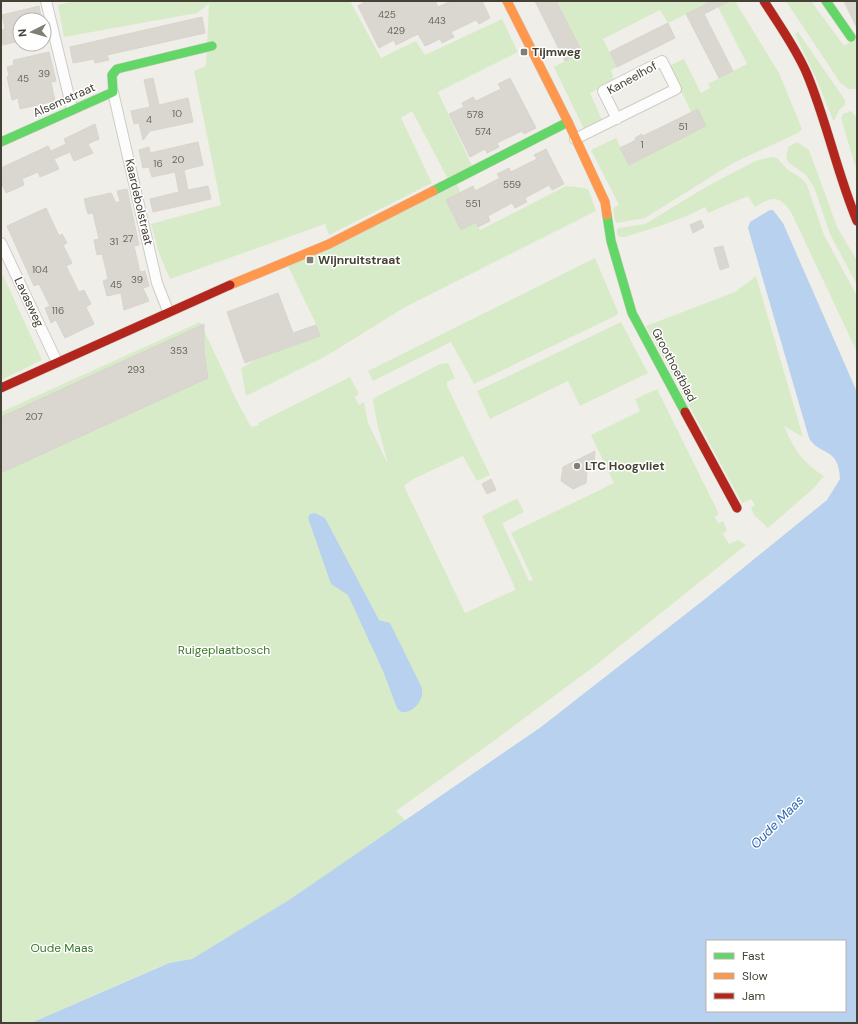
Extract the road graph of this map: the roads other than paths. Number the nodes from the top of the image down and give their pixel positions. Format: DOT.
graph roads {
  1 [pos="46,1"];
  2 [pos="507,1"];
  3 [pos="764,1"];
  4 [pos="826,1"];
  5 [pos="851,37"];
  6 [pos="212,46"];
  7 [pos="113,92"];
  8 [pos="72,109"];
  9 [pos="616,119"];
  10 [pos="568,122"];
  11 [pos="575,139"];
  12 [pos="1,142"];
  13 [pos="857,221"];
  14 [pos="1,243"];
  15 [pos="168,311"];
  16 [pos="57,362"];
  17 [pos="1,388"];
  18 [pos="737,508"];
  1 -- 8 [label="street"];
  2 -- 10 [label="street"];
  3 -- 13 [label="street"];
  4 -- 5 [label="street"];
  6 -- 7 [label="street, Alsemstraat"];
  7 -- 8 [label="street, Alsemstraat"];
  7 -- 15 [label="street, Kaardebolstraat"];
  8 -- 12 [label="street, Alsemstraat"];
  9 -- 9 [label="street, Kaneelhof"];
  9 -- 11 [label="street, Kaneelhof"];
  10 -- 11 [label="street"];
  10 -- 15 [label="street"];
  11 -- 18 [label="street, Groothoefblad"];
  14 -- 16 [label="street, Lavasweg"];
  15 -- 16 [label="street"];
  16 -- 17 [label="street"];
}
